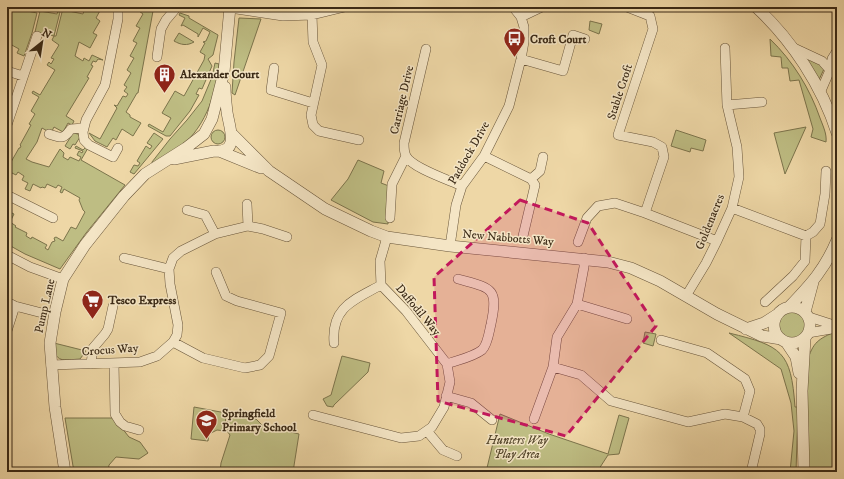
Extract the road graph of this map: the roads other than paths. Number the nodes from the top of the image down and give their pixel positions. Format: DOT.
graph roads {
  1 [pos="118,7"];
  2 [pos="177,7"];
  3 [pos="345,7"];
  4 [pos="513,7"];
  5 [pos="542,7"];
  6 [pos="627,7"];
  7 [pos="756,7"];
  8 [pos="230,8"];
  9 [pos="312,15"];
  10 [pos="520,16"];
  11 [pos="37,36"];
  12 [pos="585,38"];
  13 [pos="792,47"];
  14 [pos="725,48"];
  15 [pos="426,49"];
  16 [pos="837,51"];
  17 [pos="157,57"];
  18 [pos="521,59"];
  19 [pos="274,68"];
  20 [pos="830,70"];
  21 [pos="7,71"];
  22 [pos="224,72"];
  23 [pos="23,76"];
  24 [pos="820,93"];
  25 [pos="762,102"];
  26 [pos="313,103"];
  27 [pos="727,105"];
  28 [pos="7,125"];
  29 [pos="84,128"];
  30 [pos="206,131"];
  31 [pos="231,132"];
  32 [pos="837,133"];
  33 [pos="49,134"];
  34 [pos="359,140"];
  35 [pos="118,148"];
  36 [pos="216,151"];
  37 [pos="406,156"];
  38 [pos="484,156"];
  39 [pos="543,158"];
  40 [pos="166,161"];
  41 [pos="269,171"];
  42 [pos="826,171"];
  43 [pos="531,179"];
  44 [pos="462,186"];
  45 [pos="7,195"];
  46 [pos="247,204"];
  47 [pos="732,208"];
  48 [pos="187,210"];
  49 [pos="645,213"];
  50 [pos="53,218"];
  51 [pos="390,218"];
  52 [pos="248,226"];
  53 [pos="215,234"];
  54 [pos="386,236"];
  55 [pos="523,236"];
  56 [pos="806,236"];
  57 [pos="287,237"];
  58 [pos="837,240"];
  59 [pos="717,241"];
  60 [pos="578,242"];
  61 [pos="450,246"];
  62 [pos="7,255"];
  63 [pos="124,258"];
  64 [pos="584,258"];
  65 [pos="168,269"];
  66 [pos="216,272"];
  67 [pos="458,279"];
  68 [pos="63,280"];
  69 [pos="813,282"];
  70 [pos="381,286"];
  71 [pos="686,296"];
  72 [pos="765,302"];
  73 [pos="11,304"];
  74 [pos="577,304"];
  75 [pos="113,306"];
  76 [pos="789,307"];
  77 [pos="42,313"];
  78 [pos="778,314"];
  79 [pos="807,314"];
  80 [pos="627,319"];
  81 [pos="837,327"];
  82 [pos="746,329"];
  83 [pos="7,331"];
  84 [pos="806,336"];
  85 [pos="661,340"];
  86 [pos="784,340"];
  87 [pos="173,342"];
  88 [pos="334,343"];
  89 [pos="114,363"];
  90 [pos="91,364"];
  91 [pos="447,364"];
  92 [pos="51,365"];
  93 [pos="553,367"];
  94 [pos="802,391"];
  95 [pos="446,396"];
  96 [pos="312,415"];
  97 [pos="743,416"];
  98 [pos="534,419"];
  99 [pos="492,420"];
  100 [pos="139,430"];
  101 [pos="427,431"];
  102 [pos="457,456"];
  103 [pos="65,472"];
  104 [pos="751,472"];
  105 [pos="804,472"];
  1 -- 29 [label="street"];
  2 -- 17 [label="street"];
  3 -- 9 [label="street"];
  4 -- 10 [label="street, Paddock Drive"];
  5 -- 10 [label="street"];
  6 -- 49 [label="street, Stable Croft"];
  7 -- 13 [label="street"];
  8 -- 9 [label="street"];
  8 -- 22 [label="street, Pump Lane"];
  9 -- 26 [label="street"];
  10 -- 18 [label="street, Paddock Drive"];
  11 -- 23 [label="street"];
  12 -- 18 [label="street"];
  13 -- 20 [label="street"];
  13 -- 24 [label="street"];
  14 -- 27 [label="street, Goldenacres"];
  15 -- 37 [label="street, Carriage Drive"];
  16 -- 20 [label="street"];
  18 -- 38 [label="street, Paddock Drive"];
  19 -- 26 [label="street"];
  20 -- 24 [label="street"];
  21 -- 23 [label="street"];
  22 -- 30 [label="street, Pump Lane"];
  22 -- 31 [label="street, Pump Lane"];
  23 -- 28 [label="street"];
  24 -- 32 [label="street"];
  25 -- 27 [label="street"];
  26 -- 34 [label="street"];
  27 -- 47 [label="street, Goldenacres"];
  29 -- 33 [label="street"];
  29 -- 35 [label="street"];
  30 -- 31 [label="street"];
  30 -- 36 [label="street"];
  30 -- 40 [label="street, Pump Lane"];
  31 -- 36 [label="street"];
  31 -- 41 [label="street, New Nabbotts Way"];
  36 -- 40 [label="street, Pump Lane"];
  36 -- 41 [label="street, New Nabbotts Way"];
  37 -- 44 [label="street"];
  37 -- 51 [label="street, Carriage Drive"];
  38 -- 43 [label="street"];
  38 -- 44 [label="street, Paddock Drive"];
  39 -- 43 [label="street"];
  40 -- 68 [label="street, Pump Lane"];
  41 -- 54 [label="street, New Nabbotts Way"];
  42 -- 56 [label="street"];
  43 -- 55 [label="street"];
  44 -- 61 [label="street, Paddock Drive"];
  45 -- 50 [label="street"];
  46 -- 52 [label="street"];
  47 -- 56 [label="street"];
  47 -- 59 [label="street, Goldenacres"];
  48 -- 53 [label="street"];
  49 -- 59 [label="street"];
  49 -- 60 [label="street"];
  52 -- 53 [label="street"];
  52 -- 57 [label="street"];
  53 -- 65 [label="street"];
  54 -- 61 [label="street, New Nabbotts Way"];
  54 -- 70 [label="street, Daffodil Way"];
  56 -- 72 [label="street"];
  58 -- 69 [label="street"];
  59 -- 71 [label="street, Goldenacres"];
  61 -- 64 [label="street, New Nabbotts Way"];
  62 -- 68 [label="street"];
  63 -- 65 [label="street"];
  64 -- 71 [label="street, New Nabbotts Way"];
  64 -- 74 [label="street"];
  65 -- 87 [label="street"];
  66 -- 87 [label="street"];
  67 -- 91 [label="street"];
  68 -- 92 [label="street, Pump Lane"];
  69 -- 76 [label="street"];
  69 -- 79 [label="street"];
  70 -- 88 [label="street"];
  70 -- 91 [label="street, Daffodil Way"];
  71 -- 82 [label="street, New Nabbotts Way"];
  73 -- 77 [label="street"];
  73 -- 83 [label="street"];
  74 -- 80 [label="street"];
  74 -- 93 [label="street"];
  75 -- 90 [label="street"];
  76 -- 78 [label="street"];
  76 -- 79 [label="street"];
  78 -- 82 [label="street"];
  78 -- 86 [label="street"];
  79 -- 81 [label="street"];
  79 -- 84 [label="street"];
  81 -- 84 [label="street"];
  82 -- 86 [label="street, New Nabbotts Way"];
  84 -- 86 [label="street"];
  84 -- 94 [label="street"];
  85 -- 97 [label="street"];
  86 -- 94 [label="street"];
  87 -- 89 [label="street, Crocus Way"];
  89 -- 90 [label="street, Crocus Way"];
  89 -- 100 [label="street"];
  90 -- 92 [label="street, Crocus Way"];
  91 -- 95 [label="street"];
  92 -- 103 [label="street, Pump Lane"];
  93 -- 97 [label="street"];
  93 -- 98 [label="street"];
  94 -- 105 [label="street"];
  95 -- 99 [label="street"];
  95 -- 101 [label="street"];
  96 -- 101 [label="street"];
  97 -- 104 [label="street"];
  101 -- 102 [label="street"];
}
